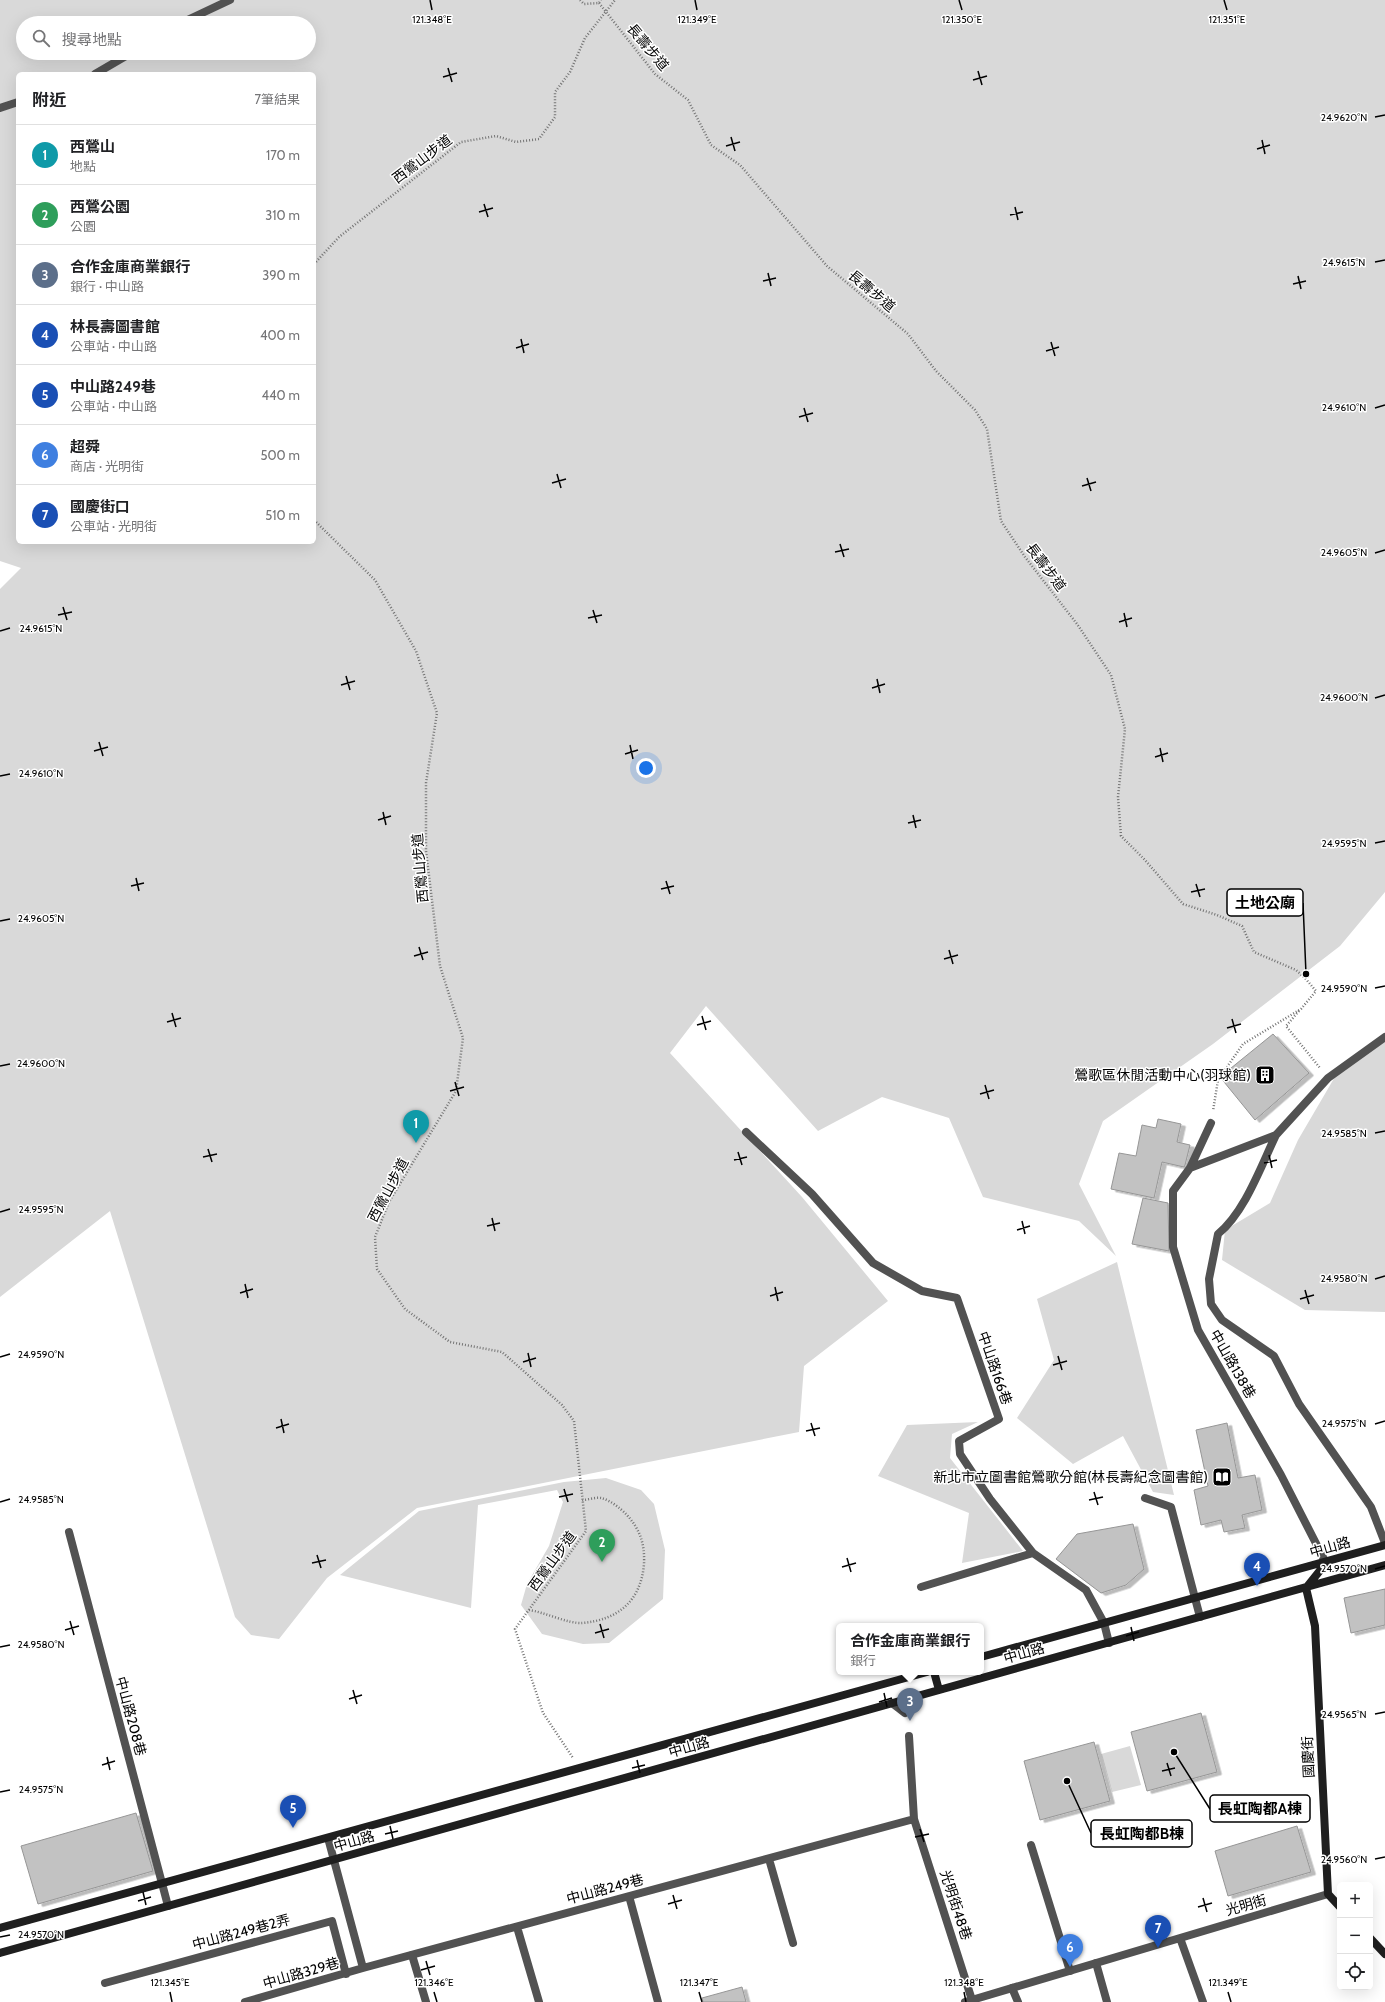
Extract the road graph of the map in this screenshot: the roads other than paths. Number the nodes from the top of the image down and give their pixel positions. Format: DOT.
graph roads {
  1 [pos="230,0"];
  2 [pos="196,16"];
  3 [pos="119,60"];
  4 [pos="98,72"];
  5 [pos="16,103"];
  6 [pos="0,108"];
  7 [pos="1385,1037"];
  8 [pos="1211,1123"];
  9 [pos="746,1132"];
  10 [pos="1276,1134"];
  11 [pos="1190,1168"];
  12 [pos="1145,1498"];
  13 [pos="70,1532"];
  14 [pos="1385,1544"];
  15 [pos="1033,1553"];
  16 [pos="1326,1562"];
  17 [pos="1385,1566"];
  18 [pos="922,1587"];
  19 [pos="1306,1588"];
  20 [pos="1195,1598"];
  21 [pos="1200,1617"];
  22 [pos="1104,1623"];
  23 [pos="1109,1643"];
  24 [pos="984,1656"];
  25 [pos="916,1675"];
  26 [pos="935,1675"];
  27 [pos="939,1690"];
  28 [pos="892,1704"];
  29 [pos="905,1713"];
  30 [pos="909,1736"];
  31 [pos="914,1819"];
  32 [pos="328,1838"];
  33 [pos="1031,1845"];
  34 [pos="769,1859"];
  35 [pos="334,1860"];
  36 [pos="162,1883"];
  37 [pos="1328,1894"];
  38 [pos="629,1896"];
  39 [pos="1337,1904"];
  40 [pos="168,1906"];
  41 [pos="517,1927"];
  42 [pos="0,1928"];
  43 [pos="1180,1938"];
  44 [pos="1373,1941"];
  45 [pos="793,1943"];
  46 [pos="0,1953"];
  47 [pos="1385,1954"];
  48 [pos="412,1955"];
  49 [pos="1096,1963"];
  50 [pos="363,1968"];
  51 [pos="1070,1971"];
  52 [pos="346,1974"];
  53 [pos="105,1983"];
  54 [pos="1012,1988"];
  55 [pos="968,2001"];
  56 [pos="245,2002"];
  57 [pos="426,2002"];
  58 [pos="539,2002"];
  59 [pos="658,2002"];
  60 [pos="1018,2002"];
  61 [pos="1107,2002"];
  62 [pos="1203,2002"];
  1 -- 2 [label="street"];
  3 -- 4 [label="street"];
  5 -- 6 [label="street"];
  7 -- 10 [label="street"];
  8 -- 11 [label="street, 中山路138巷"];
  9 -- 15 [label="street, 中山路166巷"];
  10 -- 11 [label="street"];
  10 -- 14 [label="street"];
  11 -- 16 [label="street, 中山路138巷"];
  12 -- 20 [label="street"];
  13 -- 36 [label="street, 中山路208巷"];
  14 -- 16 [label="street, 中山路"];
  15 -- 18 [label="street"];
  15 -- 22 [label="street, 中山路166巷"];
  16 -- 19 [label="street"];
  16 -- 20 [label="street, 中山路"];
  17 -- 19 [label="street, 中山路"];
  19 -- 21 [label="street, 中山路"];
  19 -- 37 [label="street, 國慶街"];
  20 -- 21 [label="street"];
  20 -- 22 [label="street, 中山路"];
  21 -- 23 [label="street, 中山路"];
  22 -- 23 [label="street, 中山路166巷"];
  22 -- 24 [label="street, 中山路"];
  23 -- 27 [label="street, 中山路"];
  25 -- 32 [label="street, 中山路"];
  26 -- 27 [label="street"];
  27 -- 28 [label="street, 中山路"];
  28 -- 29 [label="street"];
  28 -- 35 [label="street, 中山路"];
  30 -- 31 [label="street, 光明街48巷"];
  31 -- 34 [label="street, 中山路249巷"];
  31 -- 55 [label="street, 光明街48巷"];
  32 -- 35 [label="street"];
  32 -- 36 [label="street, 中山路"];
  33 -- 51 [label="street"];
  34 -- 38 [label="street, 中山路249巷"];
  34 -- 45 [label="street"];
  35 -- 40 [label="street, 中山路"];
  35 -- 50 [label="street"];
  36 -- 40 [label="street, 中山路208巷"];
  36 -- 42 [label="street, 中山路"];
  37 -- 39 [label="street"];
  37 -- 43 [label="street, 光明街"];
  38 -- 41 [label="street, 中山路249巷"];
  38 -- 59 [label="street"];
  40 -- 46 [label="street, 中山路"];
  41 -- 48 [label="street, 中山路249巷"];
  41 -- 58 [label="street"];
  43 -- 49 [label="street, 光明街"];
  43 -- 62 [label="street"];
  44 -- 47 [label="street"];
  48 -- 50 [label="street, 中山路249巷"];
  48 -- 57 [label="street"];
  49 -- 51 [label="street, 光明街"];
  49 -- 61 [label="street"];
  50 -- 52 [label="street, 中山路329巷"];
  51 -- 54 [label="street, 光明街"];
  52 -- 53 [label="street, 中山路249巷2弄"];
  52 -- 56 [label="street, 中山路329巷"];
  54 -- 55 [label="street, 光明街"];
  54 -- 60 [label="street"];
}
